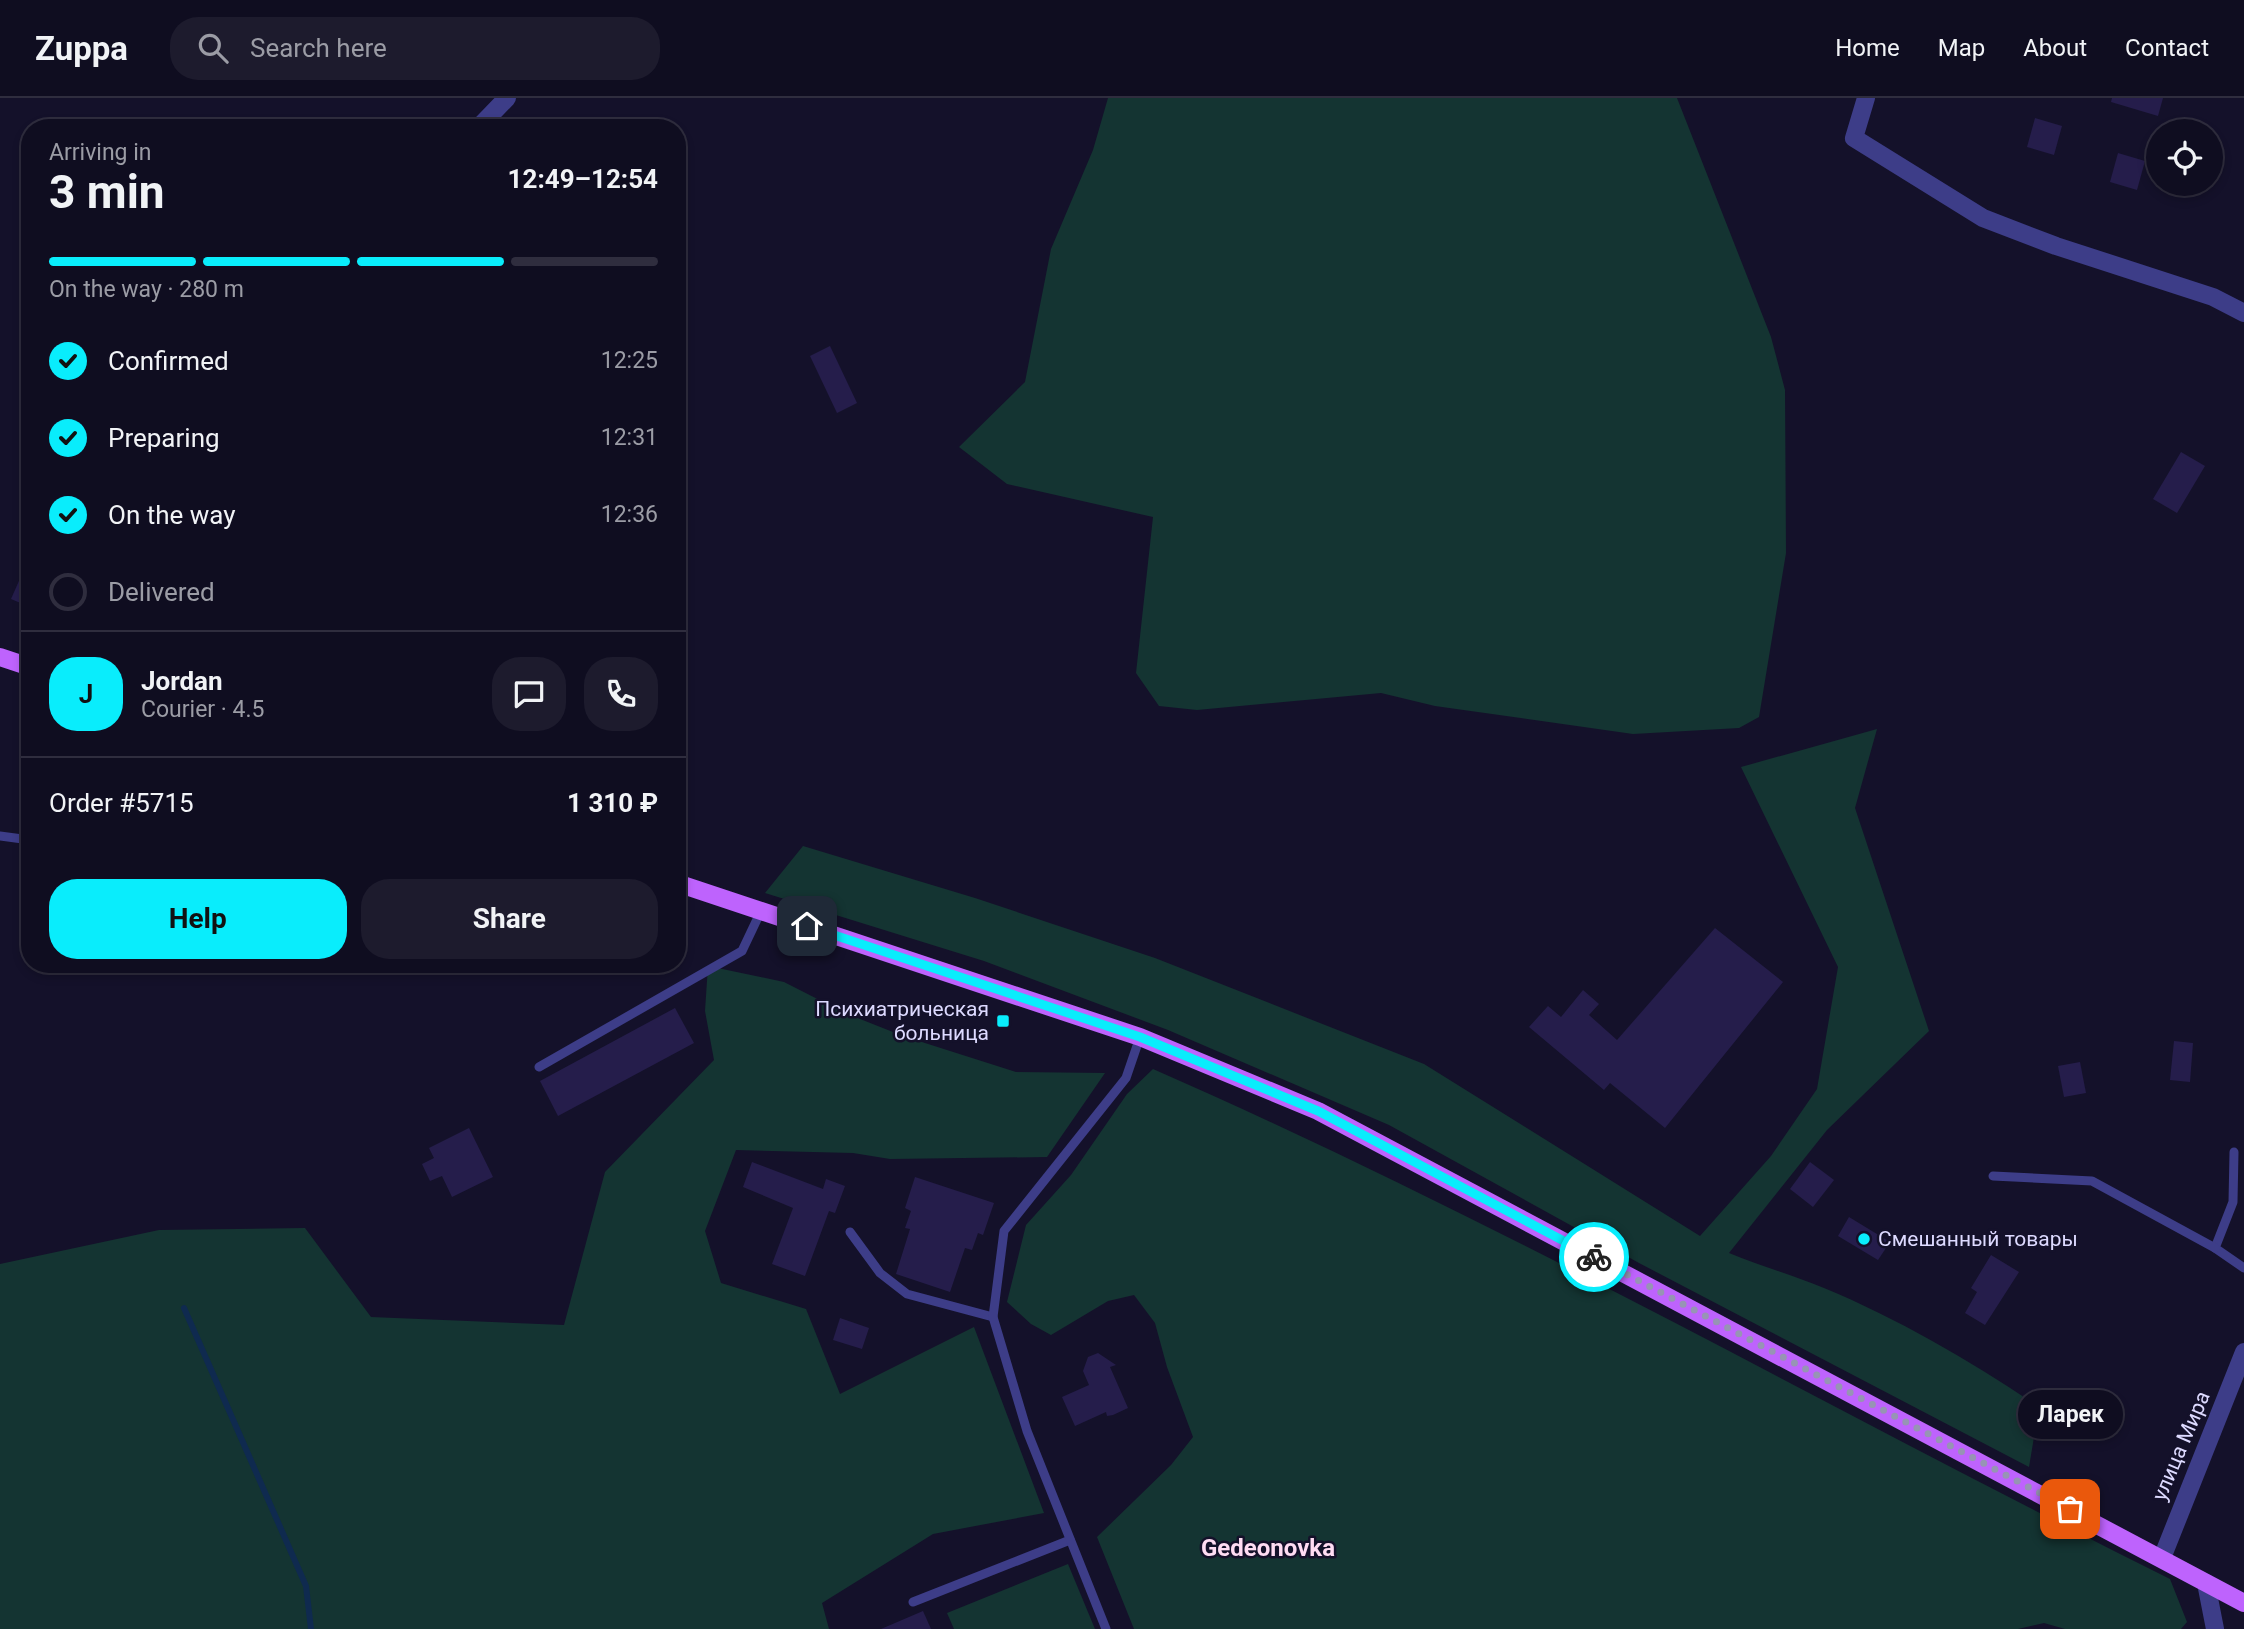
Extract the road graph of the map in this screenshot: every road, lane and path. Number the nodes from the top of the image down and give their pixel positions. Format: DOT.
graph roads {
  1 [pos="507,98"];
  2 [pos="1866,98"];
  3 [pos="487,119"];
  4 [pos="2244,313"];
  5 [pos="0,657"];
  6 [pos="21,664"];
  7 [pos="0,836"];
  8 [pos="21,839"];
  9 [pos="686,886"];
  10 [pos="761,911"];
  11 [pos="1140,1037"];
  12 [pos="539,1067"];
  13 [pos="2234,1152"];
  14 [pos="1993,1176"];
  15 [pos="850,1232"];
  16 [pos="2215,1248"];
  17 [pos="2244,1268"];
  18 [pos="992,1317"];
  19 [pos="2244,1352"];
  20 [pos="1070,1540"];
  21 [pos="2162,1558"];
  22 [pos="2206,1583"];
  23 [pos="913,1602"];
  24 [pos="2244,1603"];
  25 [pos="1106,1629"];
  26 [pos="2215,1629"];
  1 -- 3 [label="street"];
  2 -- 4 [label="street"];
  5 -- 6 [label="main road"];
  7 -- 8 [label="lane"];
  9 -- 10 [label="main road"];
  10 -- 11 [label="main road"];
  10 -- 12 [label="lane"];
  11 -- 18 [label="lane"];
  11 -- 21 [label="main road"];
  13 -- 16 [label="lane"];
  14 -- 16 [label="lane"];
  15 -- 18 [label="lane"];
  16 -- 17 [label="lane"];
  18 -- 20 [label="lane"];
  19 -- 21 [label="street, улица Мира"];
  20 -- 23 [label="lane"];
  20 -- 25 [label="lane"];
  21 -- 22 [label="main road"];
  22 -- 24 [label="main road"];
  22 -- 26 [label="street"];
}
